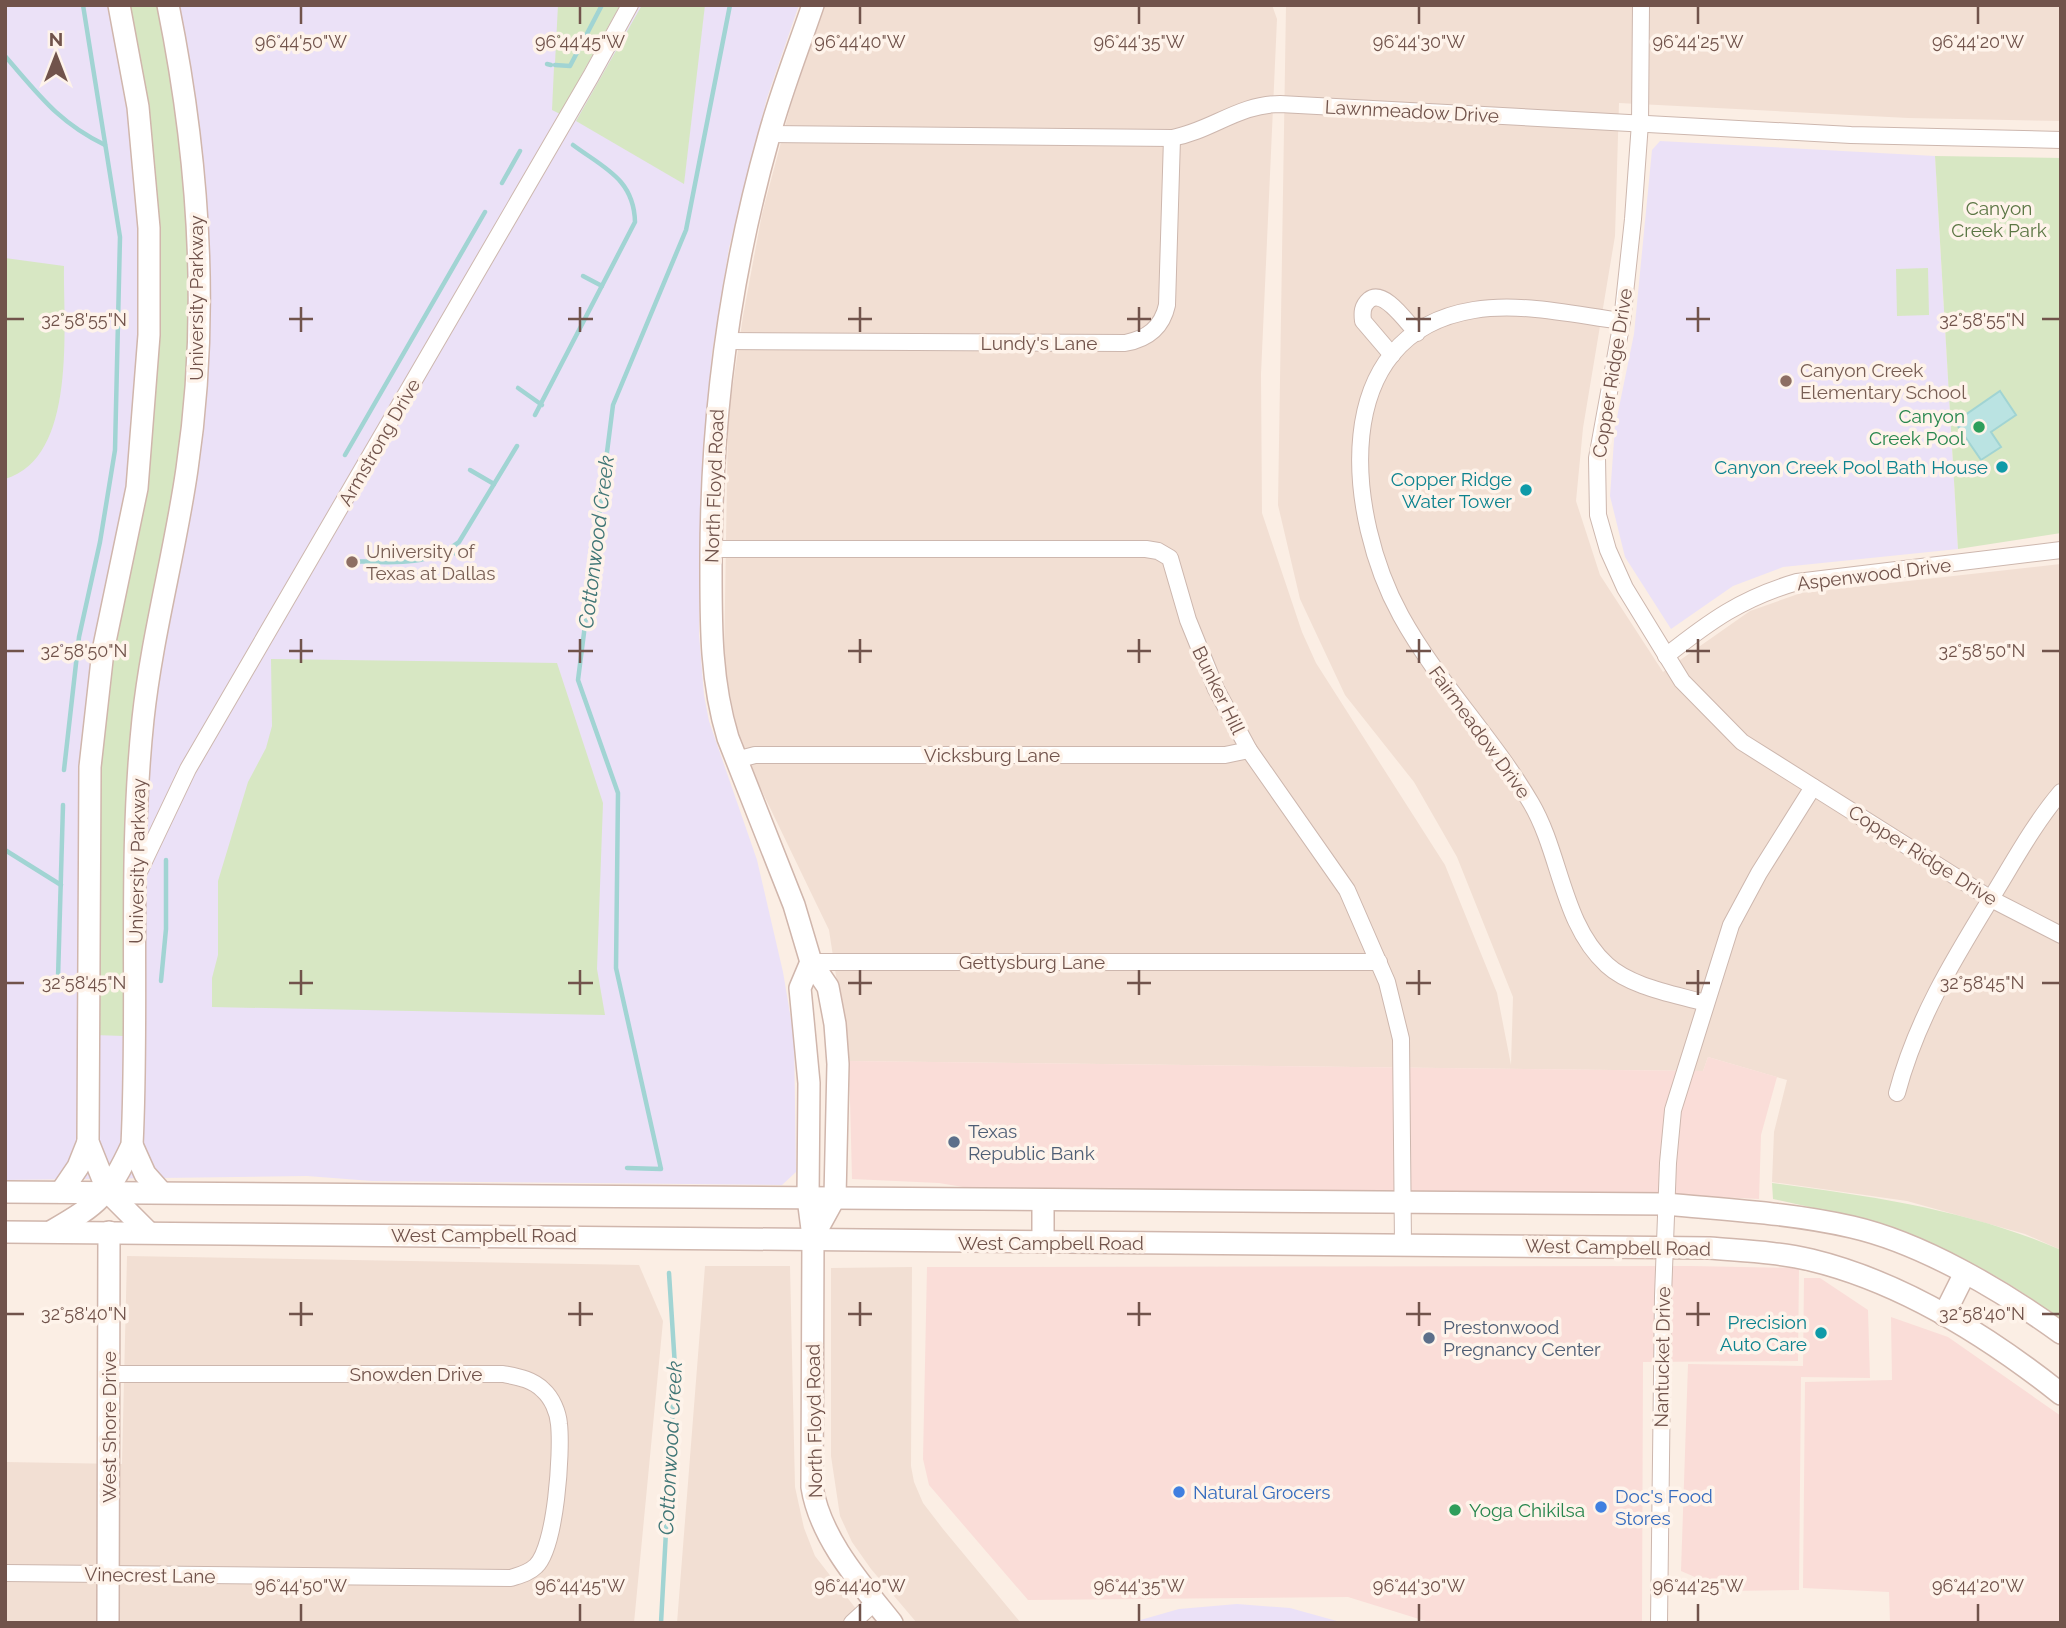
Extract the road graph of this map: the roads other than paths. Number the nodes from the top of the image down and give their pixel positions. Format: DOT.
graph roads {
  1 [pos="119,5"];
  2 [pos="168,5"];
  3 [pos="629,5"];
  4 [pos="813,5"];
  5 [pos="1641,5"];
  6 [pos="1640,123"];
  7 [pos="769,134"];
  8 [pos="1172,138"];
  9 [pos="2061,139"];
  10 [pos="1622,321"];
  11 [pos="1417,333"];
  12 [pos="724,341"];
  13 [pos="1392,355"];
  14 [pos="710,549"];
  15 [pos="2061,550"];
  16 [pos="1666,656"];
  17 [pos="1249,750"];
  18 [pos="736,760"];
  19 [pos="1813,787"];
  20 [pos="2061,792"];
  21 [pos="135,881"];
  22 [pos="1991,899"];
  23 [pos="2061,935"];
  24 [pos="811,962"];
  25 [pos="1379,962"];
  26 [pos="1705,1003"];
  27 [pos="1897,1093"];
  28 [pos="88,1142"];
  29 [pos="132,1146"];
  30 [pos="5,1192"];
  31 [pos="61,1192"];
  32 [pos="108,1192"];
  33 [pos="162,1192"];
  34 [pos="835,1197"];
  35 [pos="808,1198"];
  36 [pos="1043,1200"];
  37 [pos="1403,1202"];
  38 [pos="1667,1204"];
  39 [pos="87,1211"];
  40 [pos="131,1216"];
  41 [pos="5,1232"];
  42 [pos="51,1232"];
  43 [pos="109,1232"];
  44 [pos="148,1232"];
  45 [pos="813,1237"];
  46 [pos="1043,1242"];
  47 [pos="1403,1245"];
  48 [pos="1665,1247"];
  49 [pos="1965,1273"];
  50 [pos="1944,1315"];
  51 [pos="2061,1334"];
  52 [pos="110,1374"];
  53 [pos="2061,1394"];
  54 [pos="541,1559"];
  55 [pos="5,1573"];
  56 [pos="108,1574"];
  57 [pos="875,1602"];
  58 [pos="108,1623"];
  59 [pos="852,1623"];
  60 [pos="892,1623"];
  61 [pos="1659,1623"];
  1 -- 28 [label="street"];
  2 -- 21 [label="street, University Parkway"];
  3 -- 21 [label="street, Armstrong Drive"];
  4 -- 7 [label="street, North Floyd Road"];
  5 -- 6 [label="street, Copper Ridge Drive"];
  6 -- 8 [label="street, Lawnmeadow Drive"];
  6 -- 9 [label="street, Lawnmeadow Drive"];
  6 -- 10 [label="street, Copper Ridge Drive"];
  7 -- 8 [label="street, Lawnmeadow Drive"];
  7 -- 12 [label="street, North Floyd Road"];
  8 -- 12 [label="street, Lundy's Lane"];
  10 -- 11 [label="street, Fairmeadow Drive"];
  10 -- 16 [label="street, Copper Ridge Drive"];
  11 -- 13 [label="street, Fairmeadow Drive"];
  11 -- 13 [label="street"];
  12 -- 14 [label="street, North Floyd Road"];
  13 -- 26 [label="street, Fairmeadow Drive"];
  14 -- 17 [label="street, Bunker Hill"];
  14 -- 18 [label="street, North Floyd Road"];
  15 -- 16 [label="street, Aspenwood Drive"];
  16 -- 19 [label="street, Copper Ridge Drive"];
  17 -- 18 [label="street, Vicksburg Lane"];
  17 -- 25 [label="street, Bunker Hill"];
  18 -- 24 [label="street, North Floyd Road"];
  19 -- 22 [label="street, Copper Ridge Drive"];
  19 -- 26 [label="street, Nantucket Drive"];
  20 -- 22 [label="street"];
  21 -- 29 [label="street, University Parkway"];
  22 -- 23 [label="street, Copper Ridge Drive"];
  22 -- 27 [label="street"];
  24 -- 25 [label="street, Gettysburg Lane"];
  24 -- 34 [label="street, North Floyd Road"];
  24 -- 35 [label="street, North Floyd Road"];
  25 -- 37 [label="street, Bunker Hill"];
  26 -- 38 [label="street, Nantucket Drive"];
  28 -- 31 [label="street"];
  28 -- 32 [label="street"];
  29 -- 32 [label="street, University Parkway"];
  29 -- 33 [label="street"];
  30 -- 31 [label="street, West Campbell Road"];
  31 -- 32 [label="street, West Campbell Road"];
  31 -- 39 [label="street"];
  32 -- 33 [label="street, West Campbell Road"];
  32 -- 39 [label="street"];
  32 -- 40 [label="street"];
  33 -- 35 [label="street, West Campbell Road"];
  33 -- 40 [label="street"];
  34 -- 35 [label="street, West Campbell Road"];
  34 -- 36 [label="street, West Campbell Road"];
  34 -- 45 [label="street, North Floyd Road"];
  35 -- 45 [label="street, North Floyd Road"];
  36 -- 37 [label="street, West Campbell Road"];
  36 -- 46 [label="street"];
  37 -- 38 [label="street, West Campbell Road"];
  37 -- 47 [label="street, Bunker Hill"];
  38 -- 48 [label="street, Nantucket Drive"];
  38 -- 49 [label="street, West Campbell Road"];
  39 -- 42 [label="street"];
  39 -- 43 [label="street"];
  40 -- 43 [label="street"];
  40 -- 44 [label="street"];
  41 -- 42 [label="street, West Campbell Road"];
  42 -- 43 [label="street, West Campbell Road"];
  43 -- 44 [label="street, West Campbell Road"];
  43 -- 52 [label="street, West Shore Drive"];
  44 -- 45 [label="street, West Campbell Road"];
  45 -- 46 [label="street, West Campbell Road"];
  45 -- 57 [label="street, North Floyd Road"];
  46 -- 47 [label="street, West Campbell Road"];
  47 -- 48 [label="street, West Campbell Road"];
  48 -- 50 [label="street, West Campbell Road"];
  48 -- 61 [label="street, Nantucket Drive"];
  49 -- 50 [label="street"];
  49 -- 51 [label="street, West Campbell Road"];
  50 -- 53 [label="street, West Campbell Road"];
  52 -- 54 [label="street, Snowden Drive"];
  52 -- 56 [label="street, West Shore Drive"];
  54 -- 56 [label="street, Vinecrest Lane"];
  55 -- 56 [label="street, Vinecrest Lane"];
  56 -- 58 [label="street, West Shore Drive"];
  57 -- 59 [label="street"];
  57 -- 60 [label="street, North Floyd Road"];
}
